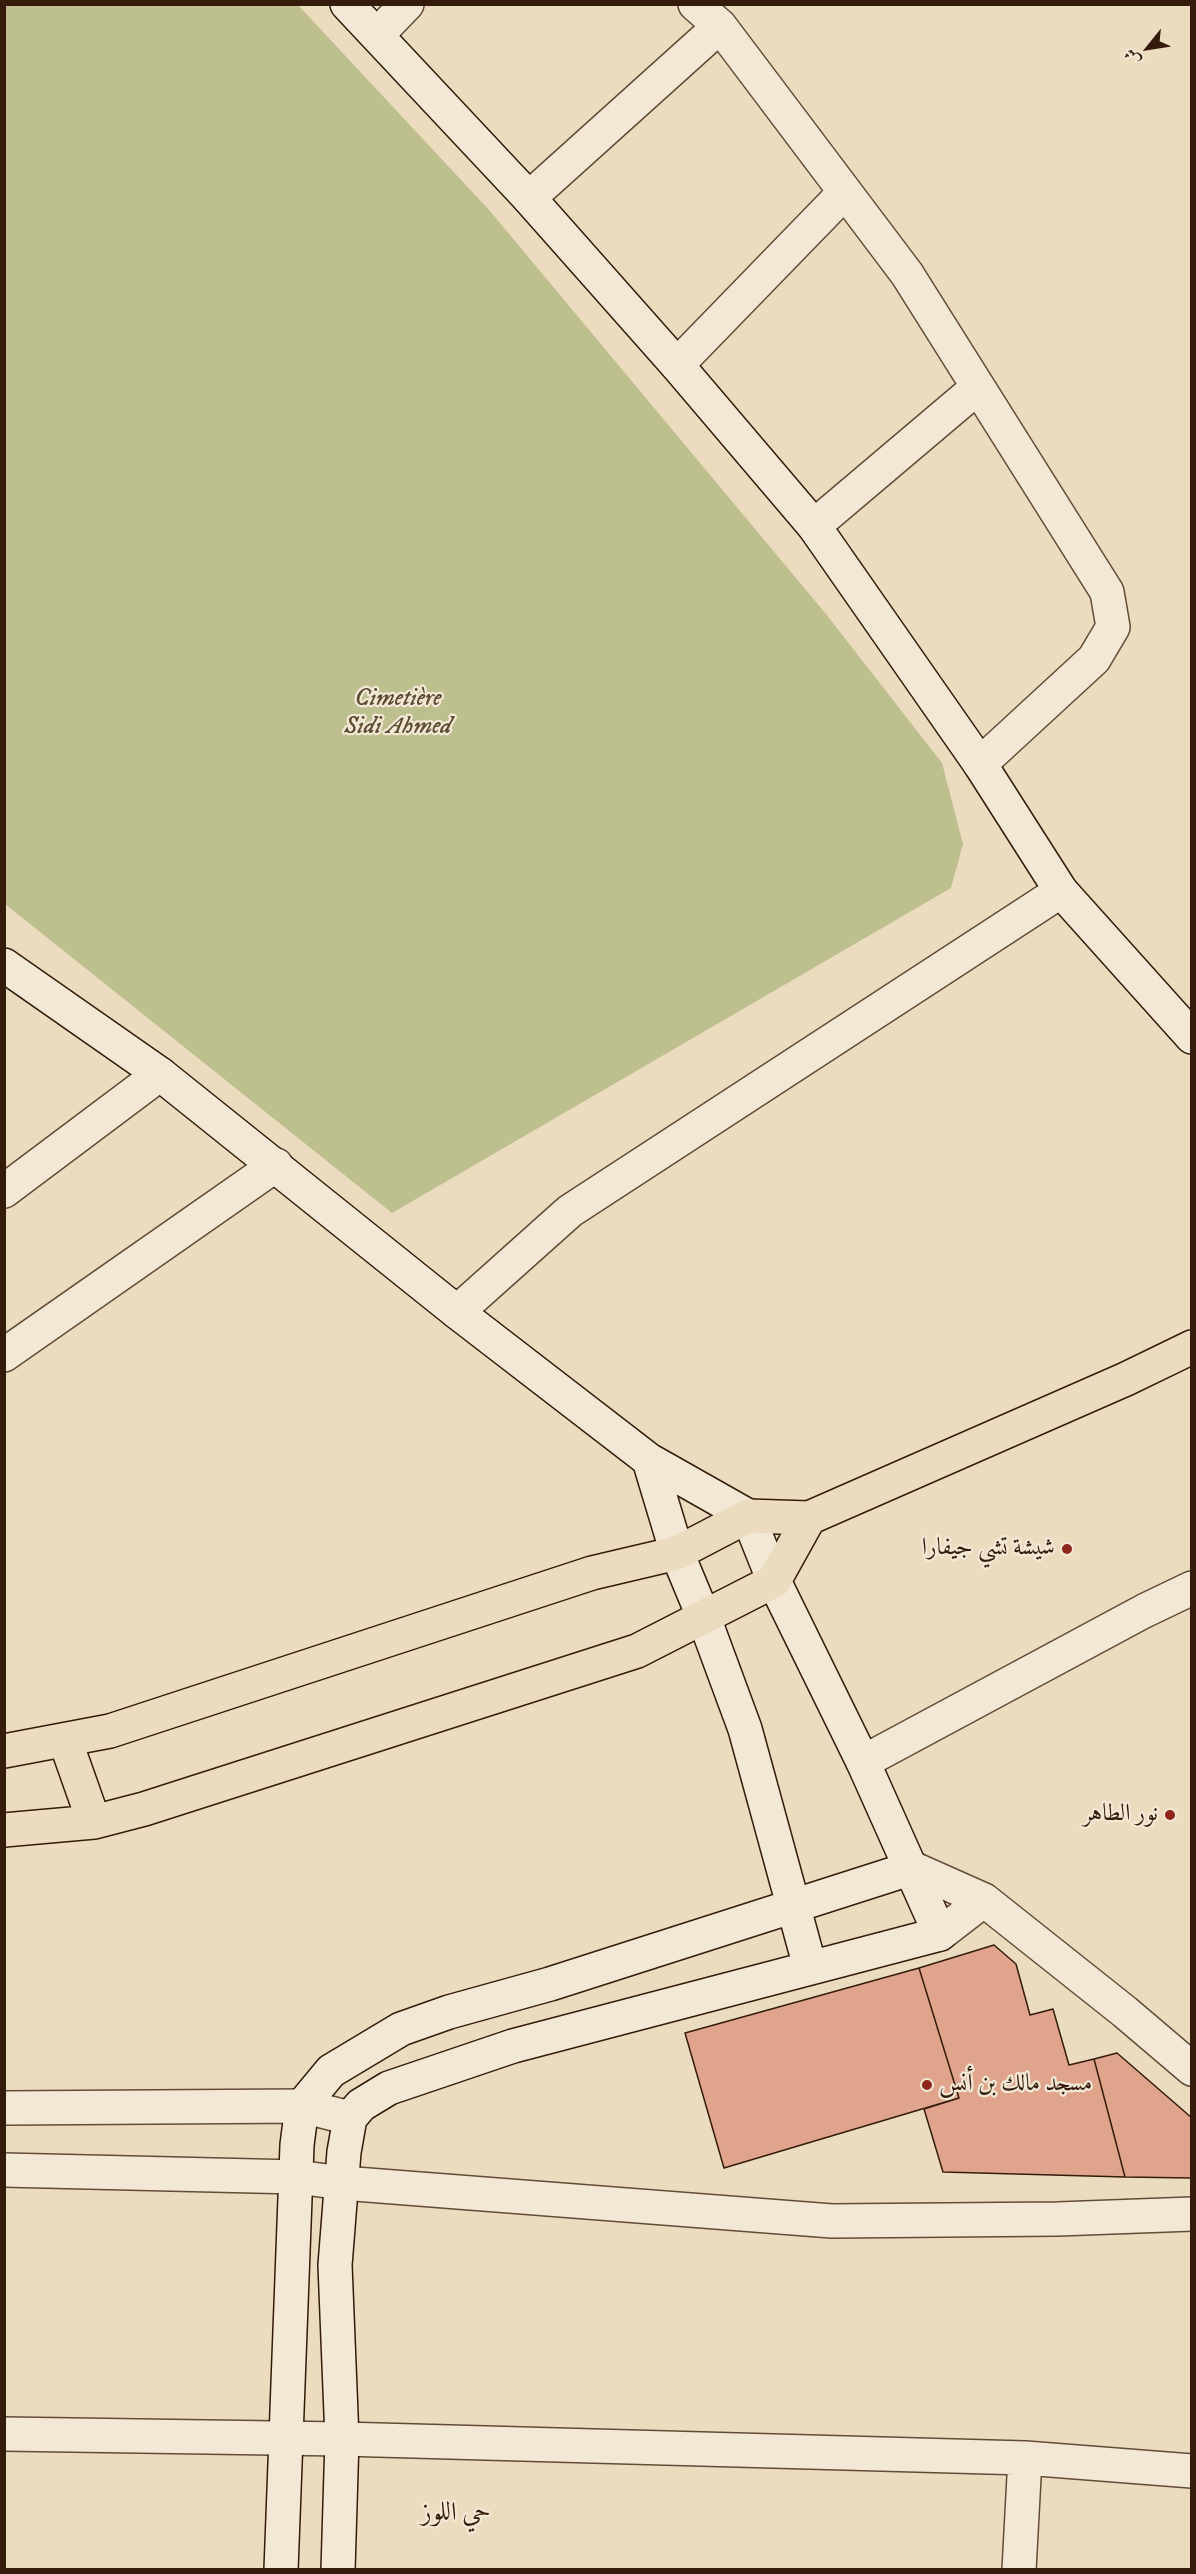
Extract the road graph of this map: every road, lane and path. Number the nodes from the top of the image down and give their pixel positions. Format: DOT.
graph roads {
  1 [pos="347,4"];
  2 [pos="407,4"];
  3 [pos="695,4"];
  4 [pos="720,26"];
  5 [pos="378,34"];
  6 [pos="845,192"];
  7 [pos="529,198"];
  8 [pos="677,365"];
  9 [pos="977,388"];
  10 [pos="814,526"];
  11 [pos="980,764"];
  12 [pos="1061,891"];
  13 [pos="4,964"];
  14 [pos="1191,1037"];
  15 [pos="160,1074"];
  16 [pos="276,1165"];
  17 [pos="4,1191"];
  18 [pos="457,1312"];
  19 [pos="1191,1347"];
  20 [pos="4,1355"];
  21 [pos="649,1460"];
  22 [pos="748,1516"];
  23 [pos="809,1518"];
  24 [pos="676,1553"];
  25 [pos="774,1581"];
  26 [pos="1191,1588"];
  27 [pos="704,1618"];
  28 [pos="65,1740"];
  29 [pos="4,1751"];
  30 [pos="863,1762"];
  31 [pos="94,1822"];
  32 [pos="4,1830"];
  33 [pos="912,1868"];
  34 [pos="984,1900"];
  35 [pos="793,1906"];
  36 [pos="940,1934"];
  37 [pos="810,1967"];
  38 [pos="1191,2069"];
  39 [pos="302,2106"];
  40 [pos="4,2108"];
  41 [pos="350,2118"];
  42 [pos="4,2170"];
  43 [pos="297,2177"];
  44 [pos="342,2184"];
  45 [pos="1191,2214"];
  46 [pos="293,2263"];
  47 [pos="335,2265"];
  48 [pos="4,2434"];
  49 [pos="286,2438"];
  50 [pos="342,2439"];
  51 [pos="1025,2458"];
  52 [pos="1191,2471"];
  53 [pos="281,2570"];
  54 [pos="338,2570"];
  55 [pos="1019,2570"];
  1 -- 5 [label="street"];
  2 -- 5 [label="street"];
  3 -- 4 [label="street"];
  4 -- 6 [label="street"];
  4 -- 7 [label="street"];
  5 -- 7 [label="street"];
  6 -- 8 [label="street"];
  6 -- 9 [label="street"];
  7 -- 8 [label="street"];
  8 -- 10 [label="street"];
  9 -- 10 [label="street"];
  9 -- 11 [label="street"];
  10 -- 11 [label="street"];
  11 -- 12 [label="street"];
  12 -- 14 [label="street"];
  12 -- 18 [label="street"];
  13 -- 15 [label="street"];
  15 -- 16 [label="street"];
  15 -- 17 [label="street"];
  16 -- 18 [label="street"];
  16 -- 20 [label="street"];
  18 -- 21 [label="street"];
  19 -- 23 [label="main road"];
  21 -- 22 [label="street"];
  21 -- 24 [label="street"];
  22 -- 23 [label="main road"];
  22 -- 24 [label="main road"];
  22 -- 25 [label="street"];
  23 -- 25 [label="main road"];
  24 -- 27 [label="street"];
  24 -- 28 [label="main road"];
  25 -- 27 [label="main road"];
  25 -- 30 [label="street"];
  26 -- 30 [label="street"];
  27 -- 31 [label="main road"];
  27 -- 35 [label="street"];
  28 -- 29 [label="main road"];
  28 -- 31 [label="main road"];
  30 -- 33 [label="street"];
  31 -- 32 [label="main road"];
  33 -- 34 [label="street"];
  33 -- 35 [label="street"];
  33 -- 36 [label="street"];
  34 -- 36 [label="street"];
  34 -- 38 [label="street"];
  35 -- 37 [label="street"];
  35 -- 39 [label="street"];
  36 -- 37 [label="street"];
  37 -- 41 [label="street"];
  39 -- 40 [label="street"];
  39 -- 41 [label="street"];
  39 -- 43 [label="street"];
  41 -- 44 [label="street"];
  42 -- 43 [label="street"];
  43 -- 44 [label="street"];
  43 -- 46 [label="street"];
  44 -- 45 [label="street"];
  44 -- 47 [label="street"];
  46 -- 47 [label="street"];
  46 -- 49 [label="street"];
  47 -- 50 [label="street"];
  48 -- 49 [label="street"];
  49 -- 50 [label="street"];
  49 -- 53 [label="street"];
  50 -- 51 [label="street"];
  50 -- 54 [label="street"];
  51 -- 52 [label="street"];
  51 -- 55 [label="street"];
}
